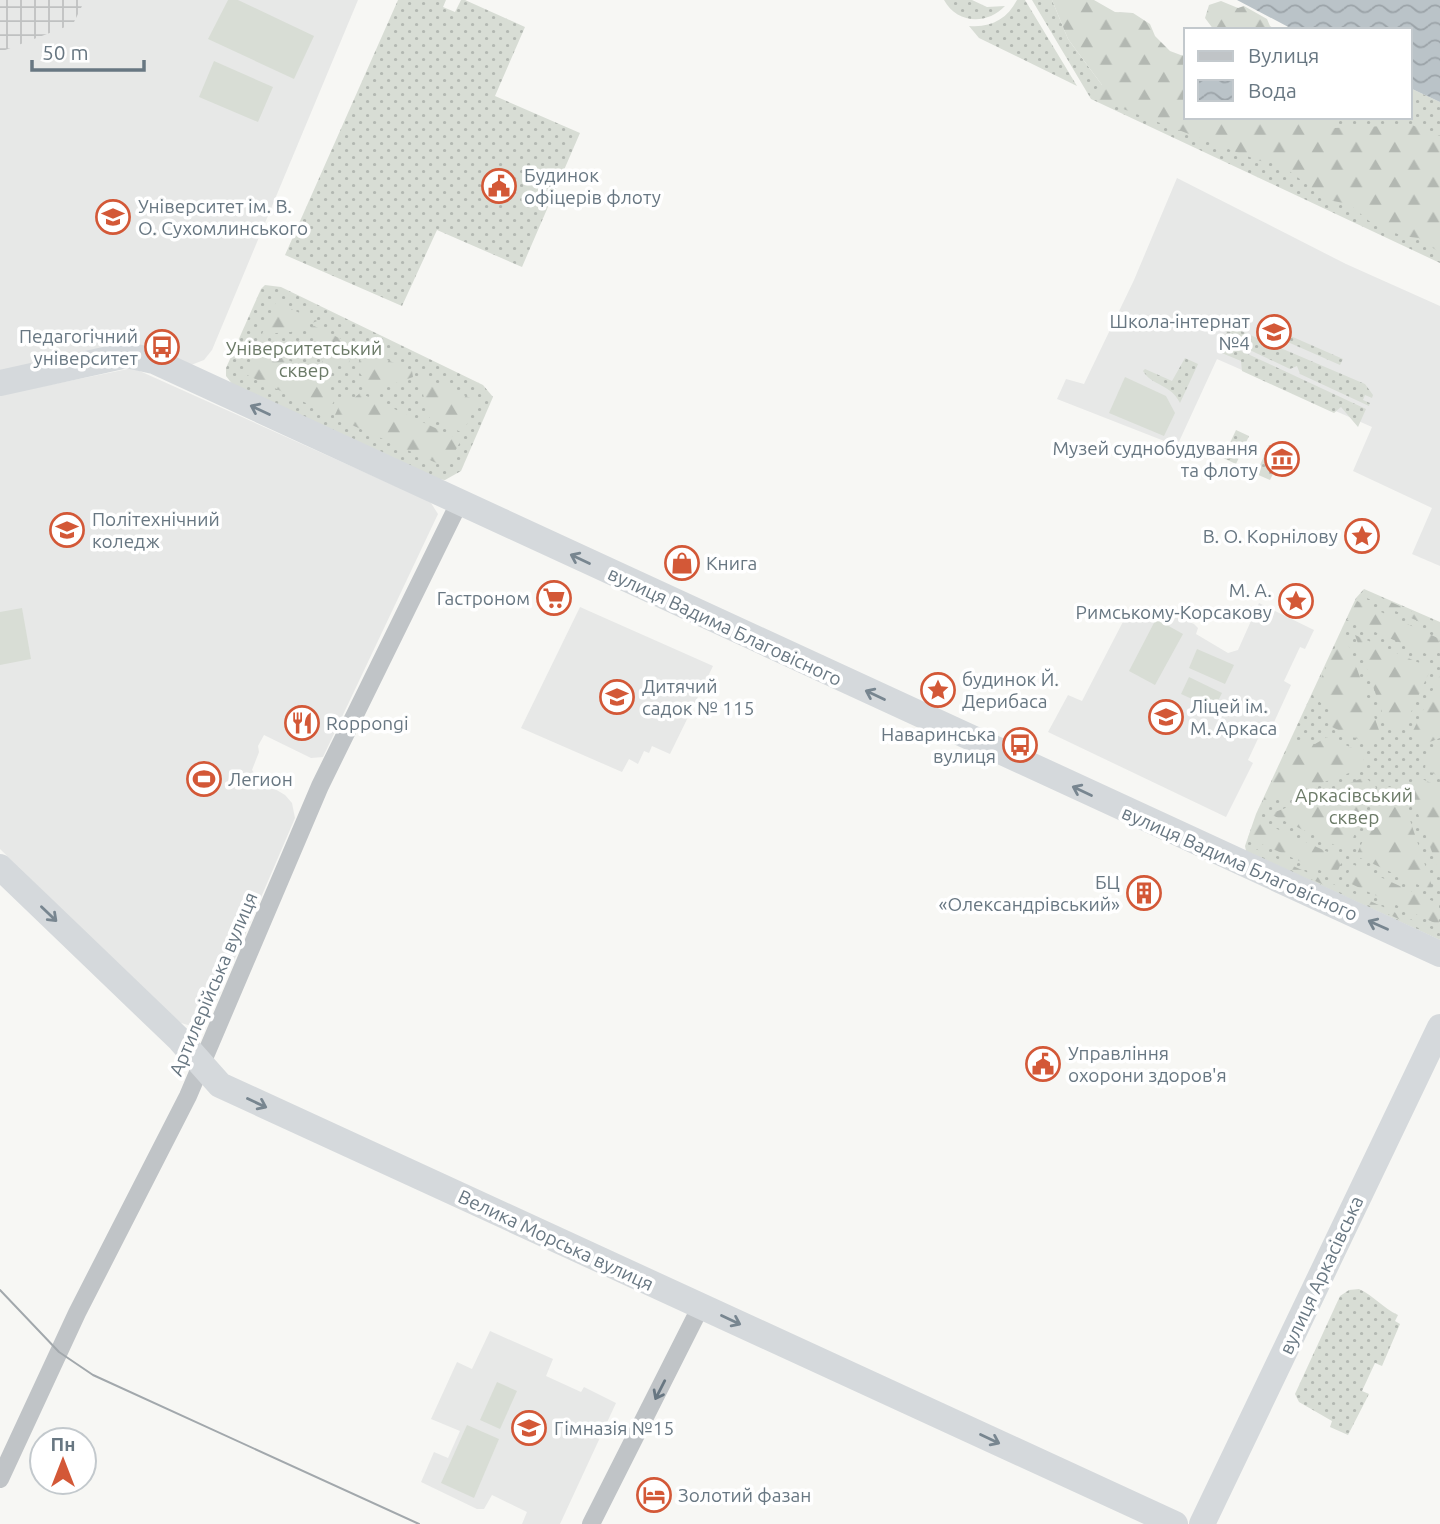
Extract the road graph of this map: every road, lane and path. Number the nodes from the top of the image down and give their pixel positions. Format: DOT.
graph roads {
  1 [pos="0,383"];
  2 [pos="459,503"];
  3 [pos="0,867"];
  4 [pos="1440,954"];
  5 [pos="1440,1027"];
  6 [pos="201,1065"];
  7 [pos="701,1307"];
  8 [pos="0,1479"];
  9 [pos="592,1524"];
  10 [pos="1175,1524"];
  11 [pos="1202,1524"];
  2 -- 1 [label="highway, вулиця Вадима Благовісного, one-way"];
  4 -- 2 [label="highway, вулиця Вадима Благовісного, one-way"];
  2 -- 6 [label="street, Артилерійська вулиця"];
  3 -- 6 [label="highway, Велика Морська вулиця, one-way"];
  5 -- 11 [label="highway, вулиця Аркасівська"];
  6 -- 7 [label="highway, Велика Морська вулиця, one-way"];
  6 -- 8 [label="street, Артилерійська вулиця"];
  7 -- 9 [label="street, one-way"];
  7 -- 10 [label="highway, Велика Морська вулиця, one-way"];
}
